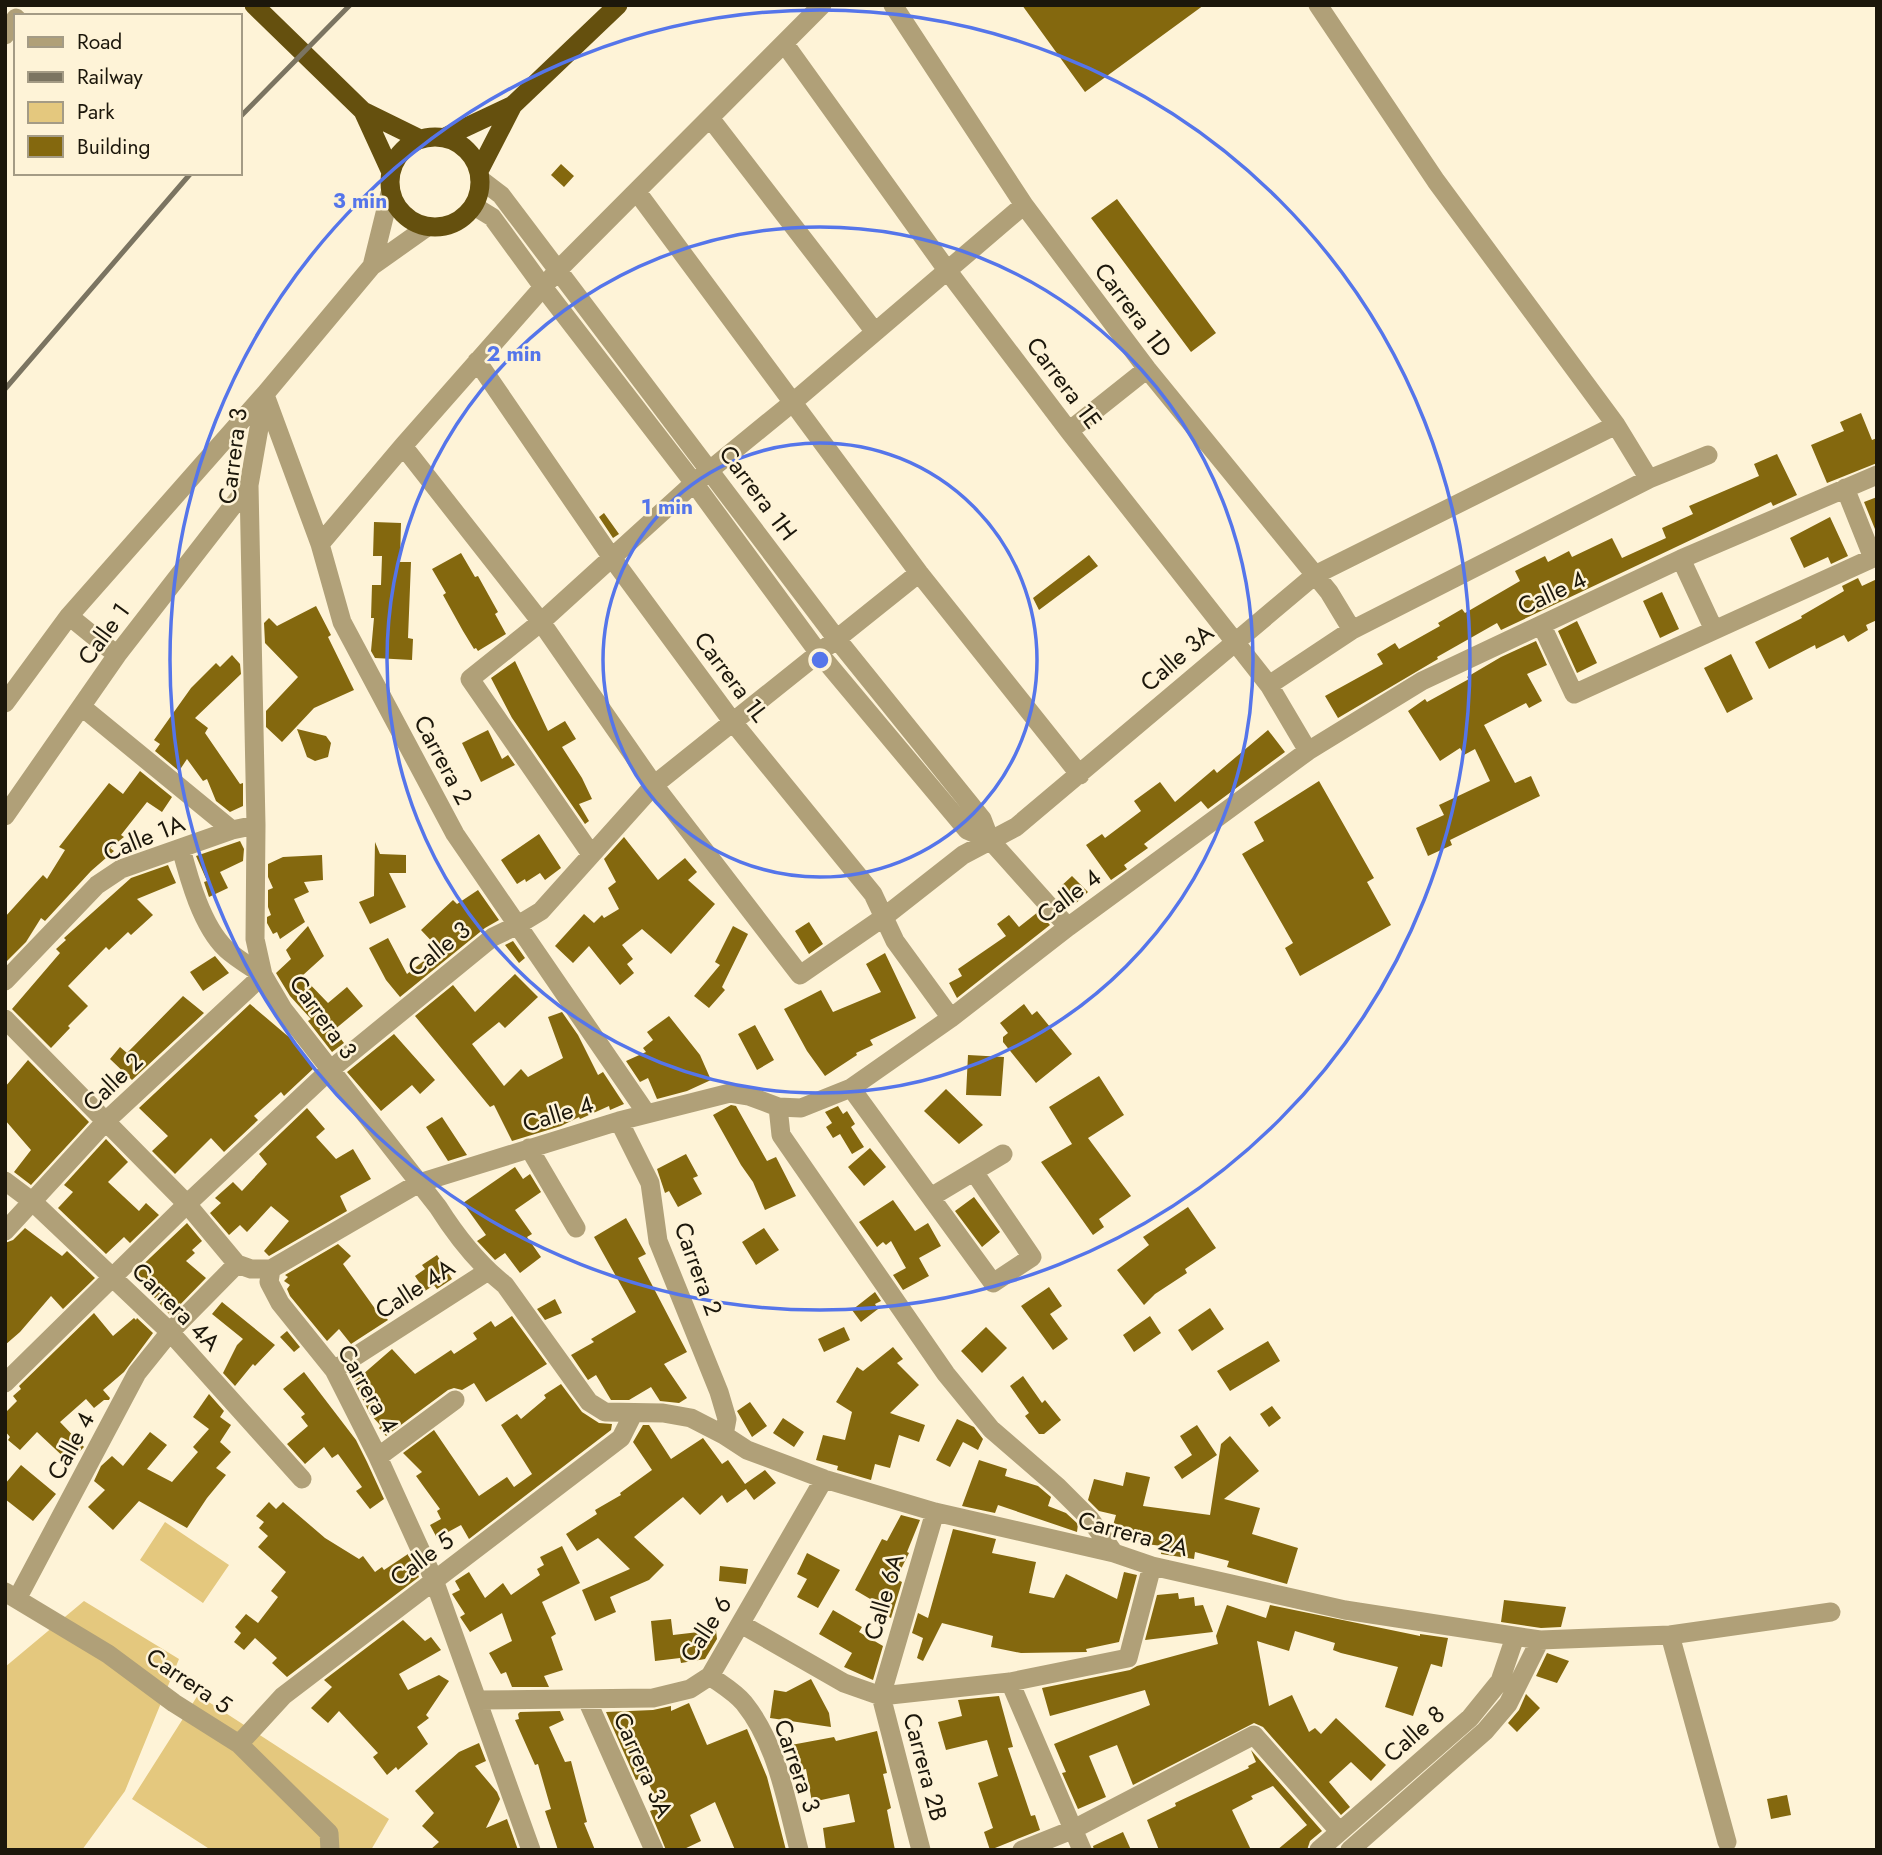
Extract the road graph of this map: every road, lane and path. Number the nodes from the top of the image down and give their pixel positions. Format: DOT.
graph roads {
  1 [pos="254,5"];
  2 [pos="618,5"];
  3 [pos="822,5"];
  4 [pos="893,5"];
  5 [pos="1318,5"];
  6 [pos="784,43"];
  7 [pos="513,105"];
  8 [pos="363,111"];
  9 [pos="710,118"];
  10 [pos="445,137"];
  11 [pos="420,139"];
  12 [pos="390,170"];
  13 [pos="480,175"];
  14 [pos="637,192"];
  15 [pos="390,193"];
  16 [pos="1024,205"];
  17 [pos="474,206"];
  18 [pos="427,227"];
  19 [pos="372,266"];
  20 [pos="559,269"];
  21 [pos="947,270"];
  22 [pos="543,287"];
  23 [pos="875,332"];
  24 [pos="477,361"];
  25 [pos="1147,369"];
  26 [pos="265,394"];
  27 [pos="792,403"];
  28 [pos="1616,425"];
  29 [pos="1069,431"];
  30 [pos="402,446"];
  31 [pos="1708,455"];
  32 [pos="709,470"];
  33 [pos="1877,475"];
  34 [pos="1649,479"];
  35 [pos="694,483"];
  36 [pos="249,485"];
  37 [pos="1845,488"];
  38 [pos="320,544"];
  39 [pos="612,558"];
  40 [pos="1681,559"];
  41 [pos="919,573"];
  42 [pos="1315,575"];
  43 [pos="69,616"];
  44 [pos="541,622"];
  45 [pos="1542,626"];
  46 [pos="1352,630"];
  47 [pos="1714,630"];
  48 [pos="836,638"];
  49 [pos="1233,641"];
  50 [pos="818,652"];
  51 [pos="117,655"];
  52 [pos="1269,685"];
  53 [pos="5,703"];
  54 [pos="82,707"];
  55 [pos="732,721"];
  56 [pos="1308,751"];
  57 [pos="1080,775"];
  58 [pos="654,785"];
  59 [pos="5,816"];
  60 [pos="256,825"];
  61 [pos="232,830"];
  62 [pos="990,840"];
  63 [pos="181,848"];
  64 [pos="591,854"];
  65 [pos="884,916"];
  66 [pos="518,925"];
  67 [pos="1068,927"];
  68 [pos="262,975"];
  69 [pos="5,981"];
  70 [pos="951,1018"];
  71 [pos="5,1019"];
  72 [pos="330,1070"];
  73 [pos="851,1088"];
  74 [pos="778,1107"];
  75 [pos="647,1114"];
  76 [pos="107,1120"];
  77 [pos="619,1121"];
  78 [pos="529,1148"];
  79 [pos="1003,1154"];
  80 [pos="974,1172"];
  81 [pos="5,1181"];
  82 [pos="419,1182"];
  83 [pos="931,1197"];
  84 [pos="33,1202"];
  85 [pos="187,1204"];
  86 [pos="576,1228"];
  87 [pos="5,1231"];
  88 [pos="237,1264"];
  89 [pos="271,1269"];
  90 [pos="488,1271"];
  91 [pos="113,1278"];
  92 [pos="170,1332"];
  93 [pos="334,1370"];
  94 [pos="5,1384"];
  95 [pos="455,1400"];
  96 [pos="633,1414"];
  97 [pos="724,1434"];
  98 [pos="378,1457"];
  99 [pos="302,1479"];
  100 [pos="824,1479"];
  101 [pos="935,1512"];
  102 [pos="1114,1553"];
  103 [pos="1152,1566"];
  104 [pos="434,1580"];
  105 [pos="11,1596"];
  106 [pos="1830,1612"];
  107 [pos="741,1624"];
  108 [pos="1670,1635"];
  109 [pos="1515,1637"];
  110 [pos="1540,1640"];
  111 [pos="710,1676"];
  112 [pos="1010,1682"];
  113 [pos="881,1696"];
  114 [pos="478,1700"];
  115 [pos="587,1700"];
  116 [pos="239,1744"];
  117 [pos="1073,1830"];
  118 [pos="1339,1831"];
  119 [pos="329,1841"];
  120 [pos="1727,1842"];
  121 [pos="531,1850"];
  122 [pos="654,1850"];
  123 [pos="799,1850"];
  124 [pos="921,1850"];
  125 [pos="1022,1850"];
  126 [pos="1082,1850"];
  127 [pos="1319,1850"];
  128 [pos="1350,1850"];
  1 -- 8 [label="highway"];
  2 -- 7 [label="highway"];
  3 -- 6 [label="street"];
  4 -- 16 [label="street, Carrera 1D"];
  5 -- 28 [label="street"];
  6 -- 9 [label="street"];
  6 -- 21 [label="street, Carrera 1E"];
  7 -- 10 [label="highway"];
  7 -- 13 [label="highway"];
  8 -- 11 [label="highway"];
  8 -- 12 [label="highway"];
  9 -- 14 [label="street"];
  9 -- 23 [label="street"];
  10 -- 11 [label="highway"];
  10 -- 13 [label="highway"];
  11 -- 12 [label="highway"];
  12 -- 15 [label="highway"];
  13 -- 17 [label="highway"];
  13 -- 20 [label="street, Carrera 1H"];
  14 -- 20 [label="street"];
  14 -- 27 [label="street"];
  15 -- 18 [label="highway"];
  15 -- 19 [label="street"];
  16 -- 21 [label="street"];
  16 -- 25 [label="street, Carrera 1D"];
  17 -- 18 [label="highway"];
  17 -- 22 [label="street, Carrera 1H"];
  18 -- 19 [label="street"];
  19 -- 26 [label="street"];
  20 -- 22 [label="street"];
  20 -- 32 [label="street, Carrera 1H"];
  21 -- 23 [label="street"];
  21 -- 29 [label="street, Carrera 1E"];
  22 -- 24 [label="street"];
  22 -- 35 [label="street, Carrera 1H"];
  23 -- 27 [label="street"];
  24 -- 30 [label="street"];
  24 -- 39 [label="street, Carrera 1L"];
  25 -- 29 [label="street"];
  25 -- 42 [label="street, Carrera 1D"];
  26 -- 36 [label="street, Carrera 3"];
  26 -- 38 [label="street, Carrera 2"];
  26 -- 43 [label="street"];
  27 -- 32 [label="street"];
  27 -- 41 [label="street"];
  28 -- 34 [label="street"];
  28 -- 42 [label="street, Calle 3A"];
  29 -- 49 [label="street, Carrera 1E"];
  30 -- 38 [label="street"];
  30 -- 44 [label="street"];
  31 -- 34 [label="street"];
  32 -- 35 [label="street"];
  32 -- 48 [label="street, Carrera 1H"];
  33 -- 37 [label="street, Calle 4"];
  34 -- 46 [label="street"];
  35 -- 39 [label="street"];
  35 -- 50 [label="street, Carrera 1H"];
  36 -- 51 [label="street, Calle 1"];
  36 -- 60 [label="street, Carrera 3"];
  37 -- 40 [label="street, Calle 4"];
  37 -- 47 [label="street"];
  38 -- 66 [label="street, Carrera 2"];
  39 -- 44 [label="street"];
  39 -- 55 [label="street, Carrera 1L"];
  40 -- 45 [label="street, Calle 4"];
  40 -- 47 [label="street"];
  41 -- 48 [label="street, Calle 3"];
  41 -- 57 [label="street"];
  42 -- 46 [label="street, Carrera 1D"];
  42 -- 49 [label="street, Calle 3A"];
  43 -- 51 [label="street"];
  43 -- 53 [label="street"];
  44 -- 58 [label="street"];
  44 -- 64 [label="street"];
  45 -- 47 [label="street"];
  45 -- 56 [label="street, Calle 4"];
  46 -- 52 [label="street"];
  48 -- 50 [label="street, Calle 3"];
  48 -- 62 [label="street, Carrera 1H"];
  49 -- 52 [label="street, Carrera 1E"];
  49 -- 57 [label="street, Calle 3A"];
  50 -- 55 [label="street, Calle 3"];
  50 -- 62 [label="street, Carrera 1H"];
  51 -- 54 [label="street, Calle 1"];
  52 -- 56 [label="street, Carrera 1E"];
  54 -- 59 [label="street, Calle 1"];
  54 -- 61 [label="street"];
  55 -- 58 [label="street, Calle 3"];
  55 -- 65 [label="street, Carrera 1L"];
  56 -- 67 [label="street, Calle 4"];
  57 -- 62 [label="street, Calle 3A"];
  58 -- 64 [label="street, Calle 3"];
  58 -- 65 [label="street, Calle 3A"];
  60 -- 61 [label="street, Calle 1A"];
  60 -- 68 [label="street, Carrera 3"];
  61 -- 63 [label="street, Calle 1A"];
  62 -- 65 [label="street, Calle 3A"];
  62 -- 67 [label="street, Carrera 1H"];
  63 -- 68 [label="street"];
  63 -- 69 [label="street, Calle 1A"];
  64 -- 66 [label="street, Calle 3"];
  65 -- 70 [label="street, Carrera 1L"];
  66 -- 72 [label="street, Calle 3"];
  66 -- 75 [label="street, Carrera 2"];
  67 -- 70 [label="street, Calle 4"];
  68 -- 72 [label="street, Carrera 3"];
  68 -- 76 [label="street, Calle 2"];
  70 -- 73 [label="street, Calle 4"];
  71 -- 76 [label="street"];
  72 -- 82 [label="street, Carrera 3"];
  72 -- 85 [label="street, Calle 3"];
  73 -- 74 [label="street, Calle 4"];
  73 -- 83 [label="street"];
  74 -- 75 [label="street, Calle 4"];
  74 -- 102 [label="street"];
  75 -- 77 [label="street, Calle 4"];
  76 -- 84 [label="street, Calle 2"];
  76 -- 85 [label="street"];
  77 -- 78 [label="street, Calle 4"];
  77 -- 97 [label="street, Carrera 2"];
  78 -- 82 [label="street, Calle 4"];
  78 -- 86 [label="street"];
  79 -- 80 [label="street"];
  80 -- 83 [label="street"];
  80 -- 83 [label="street"];
  81 -- 84 [label="street, Carrera 4A"];
  82 -- 89 [label="street, Calle 4"];
  82 -- 90 [label="street, Carrera 3"];
  84 -- 87 [label="street, Calle 2"];
  84 -- 91 [label="street, Carrera 4A"];
  85 -- 88 [label="street"];
  85 -- 91 [label="street, Calle 3"];
  88 -- 89 [label="street"];
  88 -- 92 [label="street, Calle 4"];
  89 -- 93 [label="street, Carrera 4"];
  90 -- 93 [label="street, Calle 4A"];
  90 -- 96 [label="street, Carrera 3"];
  91 -- 92 [label="street, Carrera 4A"];
  91 -- 94 [label="street, Calle 3"];
  92 -- 99 [label="street, Carrera 4A"];
  92 -- 105 [label="street, Calle 4"];
  93 -- 98 [label="street, Carrera 4"];
  95 -- 98 [label="street"];
  96 -- 97 [label="street, Carrera 3"];
  96 -- 104 [label="street, Calle 5"];
  97 -- 100 [label="street, Carrera 2A"];
  98 -- 104 [label="street, Carrera 4"];
  100 -- 101 [label="street, Carrera 2A"];
  100 -- 107 [label="street, Calle 6"];
  101 -- 102 [label="street, Carrera 2A"];
  101 -- 113 [label="street, Calle 6A"];
  102 -- 103 [label="street, Carrera 2A"];
  103 -- 109 [label="street, Carrera 2A"];
  103 -- 112 [label="street"];
  104 -- 114 [label="street, Carrera 4"];
  104 -- 116 [label="street, Calle 5"];
  105 -- 116 [label="street, Carrera 5"];
  106 -- 108 [label="street, Carrera 2A"];
  107 -- 111 [label="street, Calle 6"];
  107 -- 113 [label="street"];
  108 -- 110 [label="street, Carrera 2A"];
  108 -- 120 [label="street"];
  109 -- 110 [label="street, Carrera 2A"];
  109 -- 118 [label="street, Calle 8"];
  110 -- 128 [label="street, Calle 8"];
  111 -- 115 [label="street, Calle 6"];
  111 -- 123 [label="street, Carrera 3"];
  112 -- 113 [label="street"];
  112 -- 117 [label="street"];
  113 -- 124 [label="street, Carrera 2B"];
  114 -- 115 [label="street, Calle 6"];
  114 -- 121 [label="street, Carrera 4"];
  115 -- 122 [label="street, Carrera 3A"];
  116 -- 119 [label="street, Carrera 5"];
  117 -- 118 [label="street"];
  117 -- 125 [label="street"];
  117 -- 126 [label="street"];
  118 -- 127 [label="street, Calle 8"];
}
